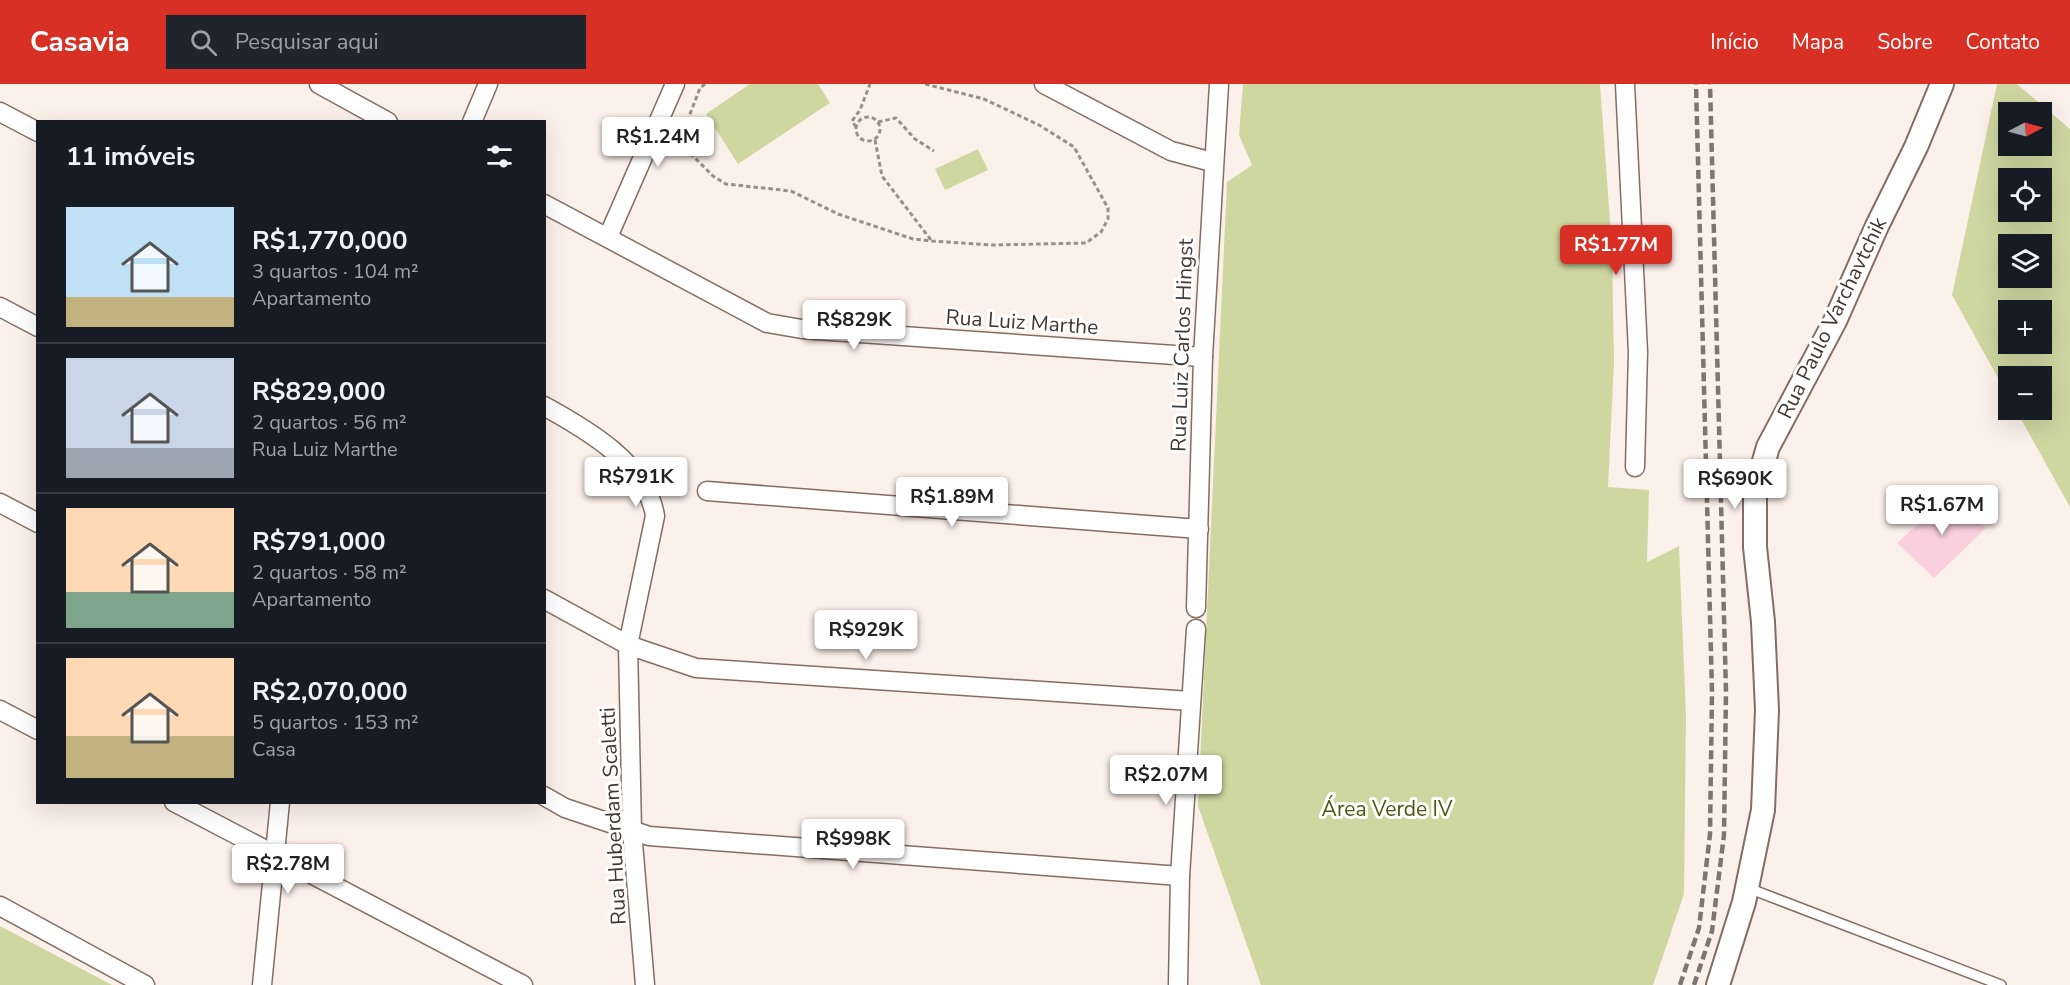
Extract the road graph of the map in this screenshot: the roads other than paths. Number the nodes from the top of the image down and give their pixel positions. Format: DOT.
graph roads {
  1 [pos="319,84"];
  2 [pos="488,84"];
  3 [pos="675,84"];
  4 [pos="1044,84"];
  5 [pos="1219,84"];
  6 [pos="1626,84"];
  7 [pos="1942,84"];
  8 [pos="0,112"];
  9 [pos="384,120"];
  10 [pos="473,120"];
  11 [pos="36,131"];
  12 [pos="1212,162"];
  13 [pos="546,205"];
  14 [pos="608,237"];
  15 [pos="0,307"];
  16 [pos="36,326"];
  17 [pos="1203,357"];
  18 [pos="546,407"];
  19 [pos="1635,467"];
  20 [pos="707,491"];
  21 [pos="0,503"];
  22 [pos="36,522"];
  23 [pos="1199,529"];
  24 [pos="546,600"];
  25 [pos="1196,608"];
  26 [pos="1197,629"];
  27 [pos="628,645"];
  28 [pos="1191,701"];
  29 [pos="0,710"];
  30 [pos="36,729"];
  31 [pos="546,797"];
  32 [pos="178,804"];
  33 [pos="280,804"];
  34 [pos="632,831"];
  35 [pos="274,856"];
  36 [pos="1180,876"];
  37 [pos="1747,887"];
  38 [pos="0,906"];
  39 [pos="145,985"];
  40 [pos="262,985"];
  41 [pos="523,985"];
  42 [pos="645,985"];
  43 [pos="1178,985"];
  44 [pos="1718,985"];
  45 [pos="2001,985"];
  1 -- 9 [label="street"];
  2 -- 10 [label="street"];
  3 -- 14 [label="street"];
  4 -- 12 [label="street"];
  5 -- 12 [label="street, Rua Luiz Carlos Hingst"];
  6 -- 19 [label="street"];
  7 -- 37 [label="street, Rua Paulo Varchavtchik"];
  8 -- 11 [label="street"];
  12 -- 17 [label="street, Rua Luiz Carlos Hingst"];
  13 -- 14 [label="street, Rua Luiz Marthe"];
  14 -- 17 [label="street, Rua Luiz Marthe"];
  15 -- 16 [label="street"];
  17 -- 23 [label="street, Rua Luiz Carlos Hingst"];
  18 -- 27 [label="street, Rua Huberdam Scaletti"];
  20 -- 23 [label="street"];
  21 -- 22 [label="street"];
  23 -- 25 [label="street, Rua Luiz Carlos Hingst"];
  24 -- 27 [label="street"];
  26 -- 28 [label="street"];
  27 -- 28 [label="street"];
  27 -- 34 [label="street, Rua Huberdam Scaletti"];
  28 -- 36 [label="street"];
  29 -- 30 [label="street"];
  31 -- 34 [label="street"];
  32 -- 35 [label="street"];
  33 -- 35 [label="street"];
  34 -- 36 [label="street"];
  34 -- 42 [label="street, Rua Huberdam Scaletti"];
  35 -- 40 [label="street"];
  35 -- 41 [label="street"];
  36 -- 43 [label="street"];
  37 -- 44 [label="street, Rua Paulo Varchavtchik"];
  37 -- 45 [label="lane"];
  38 -- 39 [label="street"];
}
